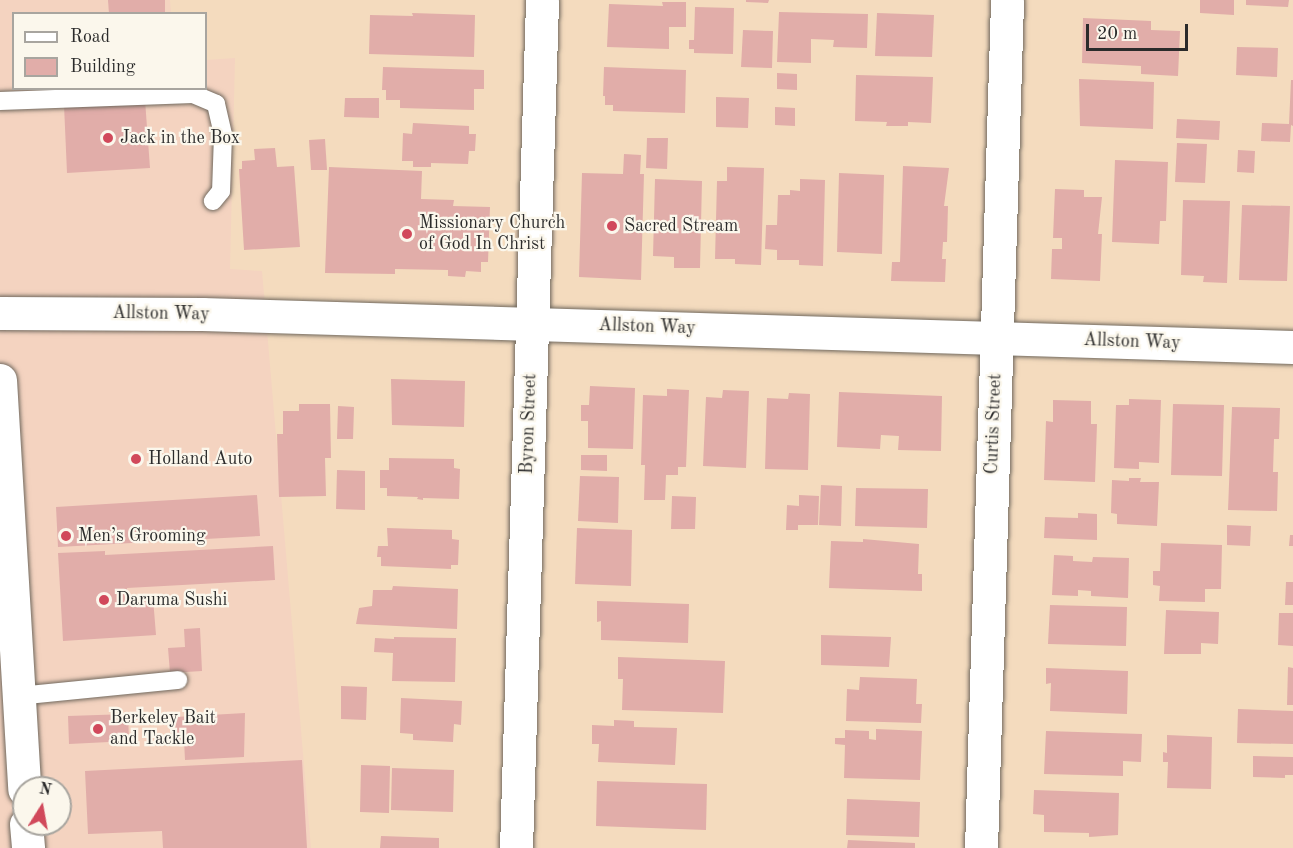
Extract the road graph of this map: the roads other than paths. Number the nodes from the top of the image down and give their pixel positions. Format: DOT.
graph roads {
  1 [pos="542,0"];
  2 [pos="1008,0"];
  3 [pos="0,101"];
  4 [pos="213,201"];
  5 [pos="0,313"];
  6 [pos="531,324"];
  7 [pos="997,337"];
  8 [pos="1293,347"];
  9 [pos="0,380"];
  10 [pos="178,680"];
  11 [pos="18,696"];
  12 [pos="23,776"];
  13 [pos="516,848"];
  14 [pos="981,848"];
  1 -- 6 [label="street, Byron Street"];
  2 -- 7 [label="street, Curtis Street"];
  3 -- 4 [label="lane"];
  5 -- 6 [label="street, Allston Way"];
  6 -- 7 [label="street, Allston Way"];
  6 -- 13 [label="street, Byron Street"];
  7 -- 8 [label="street, Allston Way"];
  7 -- 14 [label="street, Curtis Street"];
  9 -- 11 [label="street"];
  10 -- 11 [label="lane"];
  11 -- 12 [label="street"];
}
